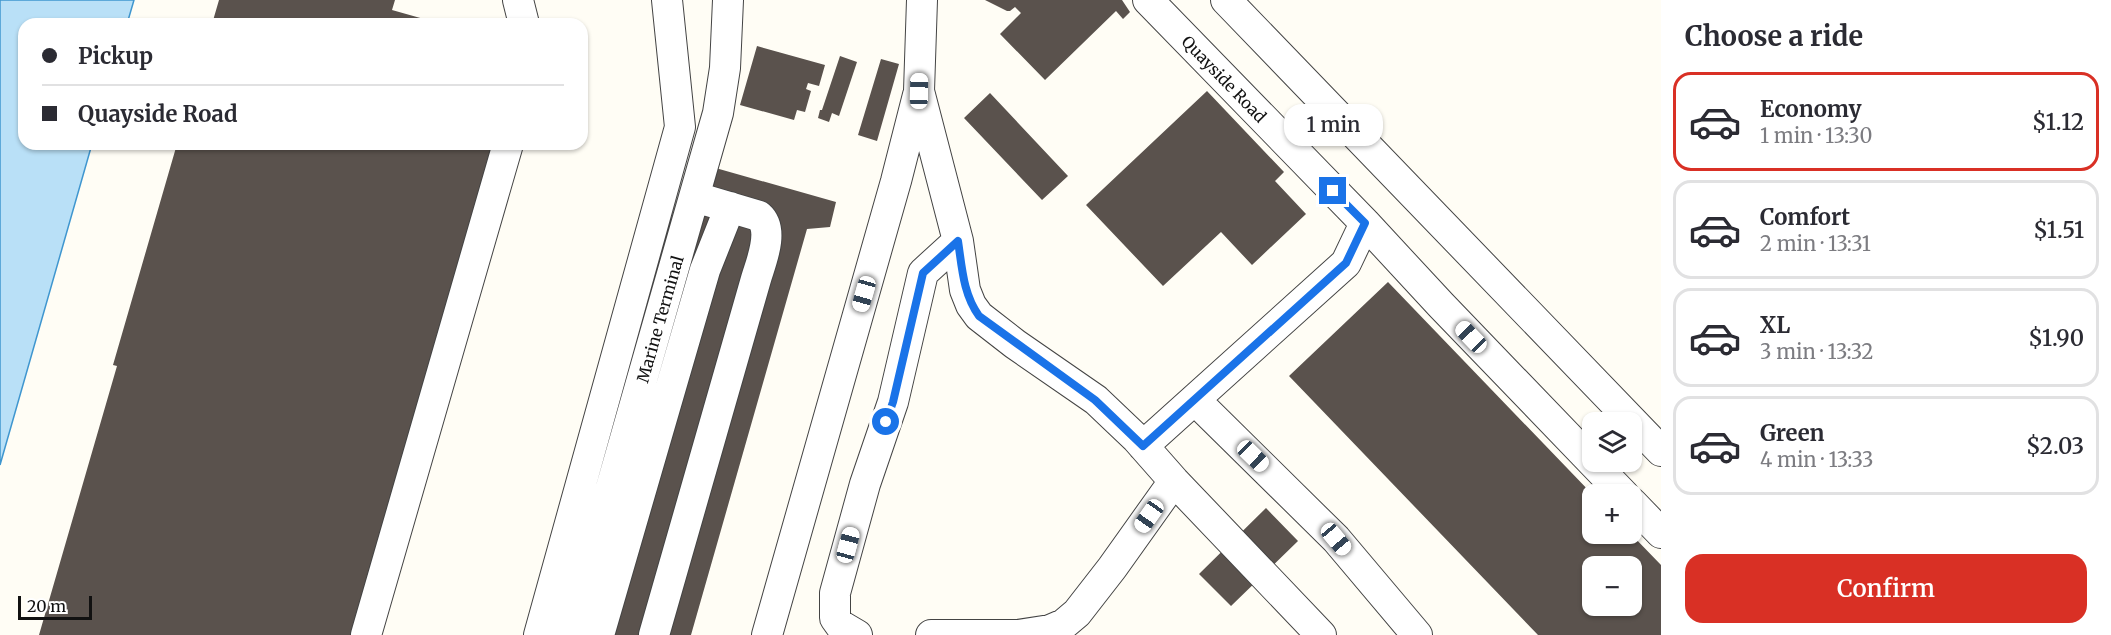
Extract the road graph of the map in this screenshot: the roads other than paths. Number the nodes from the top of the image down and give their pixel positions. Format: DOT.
graph roads {
  1 [pos="518,0"];
  2 [pos="667,0"];
  3 [pos="728,0"];
  4 [pos="922,0"];
  5 [pos="1148,0"];
  6 [pos="1226,0"];
  7 [pos="522,18"];
  8 [pos="919,91"];
  9 [pos="506,150"];
  10 [pos="695,197"];
  11 [pos="730,207"];
  12 [pos="1365,223"];
  13 [pos="958,241"];
  14 [pos="1195,400"];
  15 [pos="1143,446"];
  16 [pos="1661,451"];
  17 [pos="1174,481"];
  18 [pos="1613,484"];
  19 [pos="1642,514"];
  20 [pos="1661,534"];
  21 [pos="366,635"];
  22 [pos="538,635"];
  23 [pos="569,635"];
  24 [pos="599,635"];
  25 [pos="654,635"];
  26 [pos="767,635"];
  27 [pos="857,635"];
  28 [pos="931,635"];
  29 [pos="1321,635"];
  30 [pos="1417,635"];
  1 -- 7 [label="street"];
  2 -- 22 [label="street"];
  3 -- 10 [label="street, Marine Terminal"];
  4 -- 8 [label="street"];
  5 -- 12 [label="street, Quayside Road"];
  6 -- 16 [label="street"];
  8 -- 13 [label="street"];
  8 -- 26 [label="street"];
  9 -- 21 [label="street"];
  10 -- 11 [label="street"];
  10 -- 23 [label="street, Marine Terminal"];
  11 -- 24 [label="street"];
  11 -- 25 [label="street"];
  12 -- 14 [label="street"];
  12 -- 18 [label="street, Quayside Road"];
  13 -- 15 [label="street"];
  13 -- 27 [label="street"];
  14 -- 15 [label="street"];
  14 -- 30 [label="street"];
  15 -- 17 [label="street"];
  17 -- 28 [label="street"];
  17 -- 29 [label="street"];
  19 -- 20 [label="street"];
}
